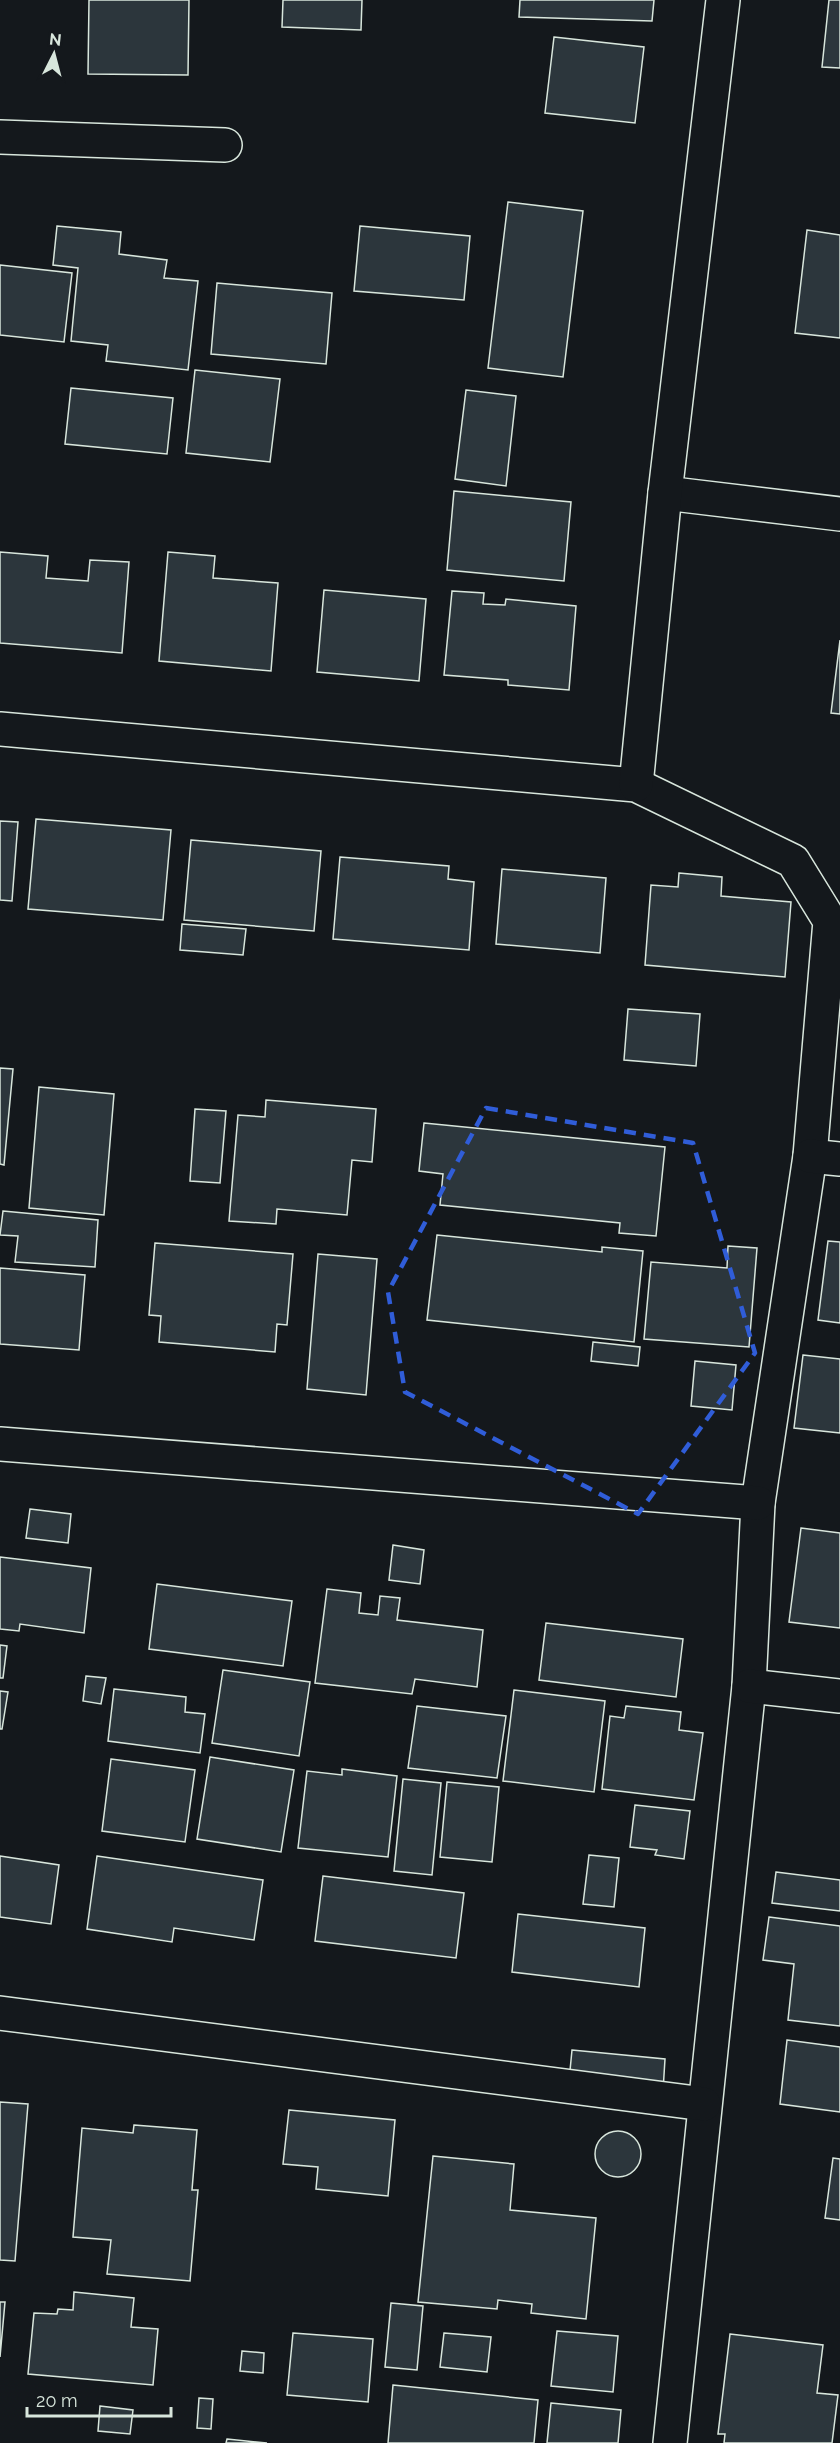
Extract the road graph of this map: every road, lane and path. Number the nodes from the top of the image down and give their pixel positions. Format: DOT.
graph roads {
  1 [pos="723,0"];
  2 [pos="0,137"];
  3 [pos="225,145"];
  4 [pos="665,494"];
  5 [pos="840,514"];
  6 [pos="0,729"];
  7 [pos="636,785"];
  8 [pos="825,1158"];
  9 [pos="0,1444"];
  10 [pos="758,1503"];
  11 [pos="748,1686"];
  12 [pos="840,1696"];
  13 [pos="0,2013"];
  14 [pos="704,2104"];
  15 [pos="670,2443"];
  1 -- 4 [label="street"];
  2 -- 3 [label="street"];
  4 -- 5 [label="street"];
  4 -- 7 [label="street"];
  6 -- 7 [label="street"];
  7 -- 8 [label="street"];
  8 -- 10 [label="street"];
  9 -- 10 [label="street"];
  10 -- 11 [label="street"];
  11 -- 12 [label="street"];
  11 -- 14 [label="street"];
  13 -- 14 [label="street"];
  14 -- 15 [label="street"];
}
